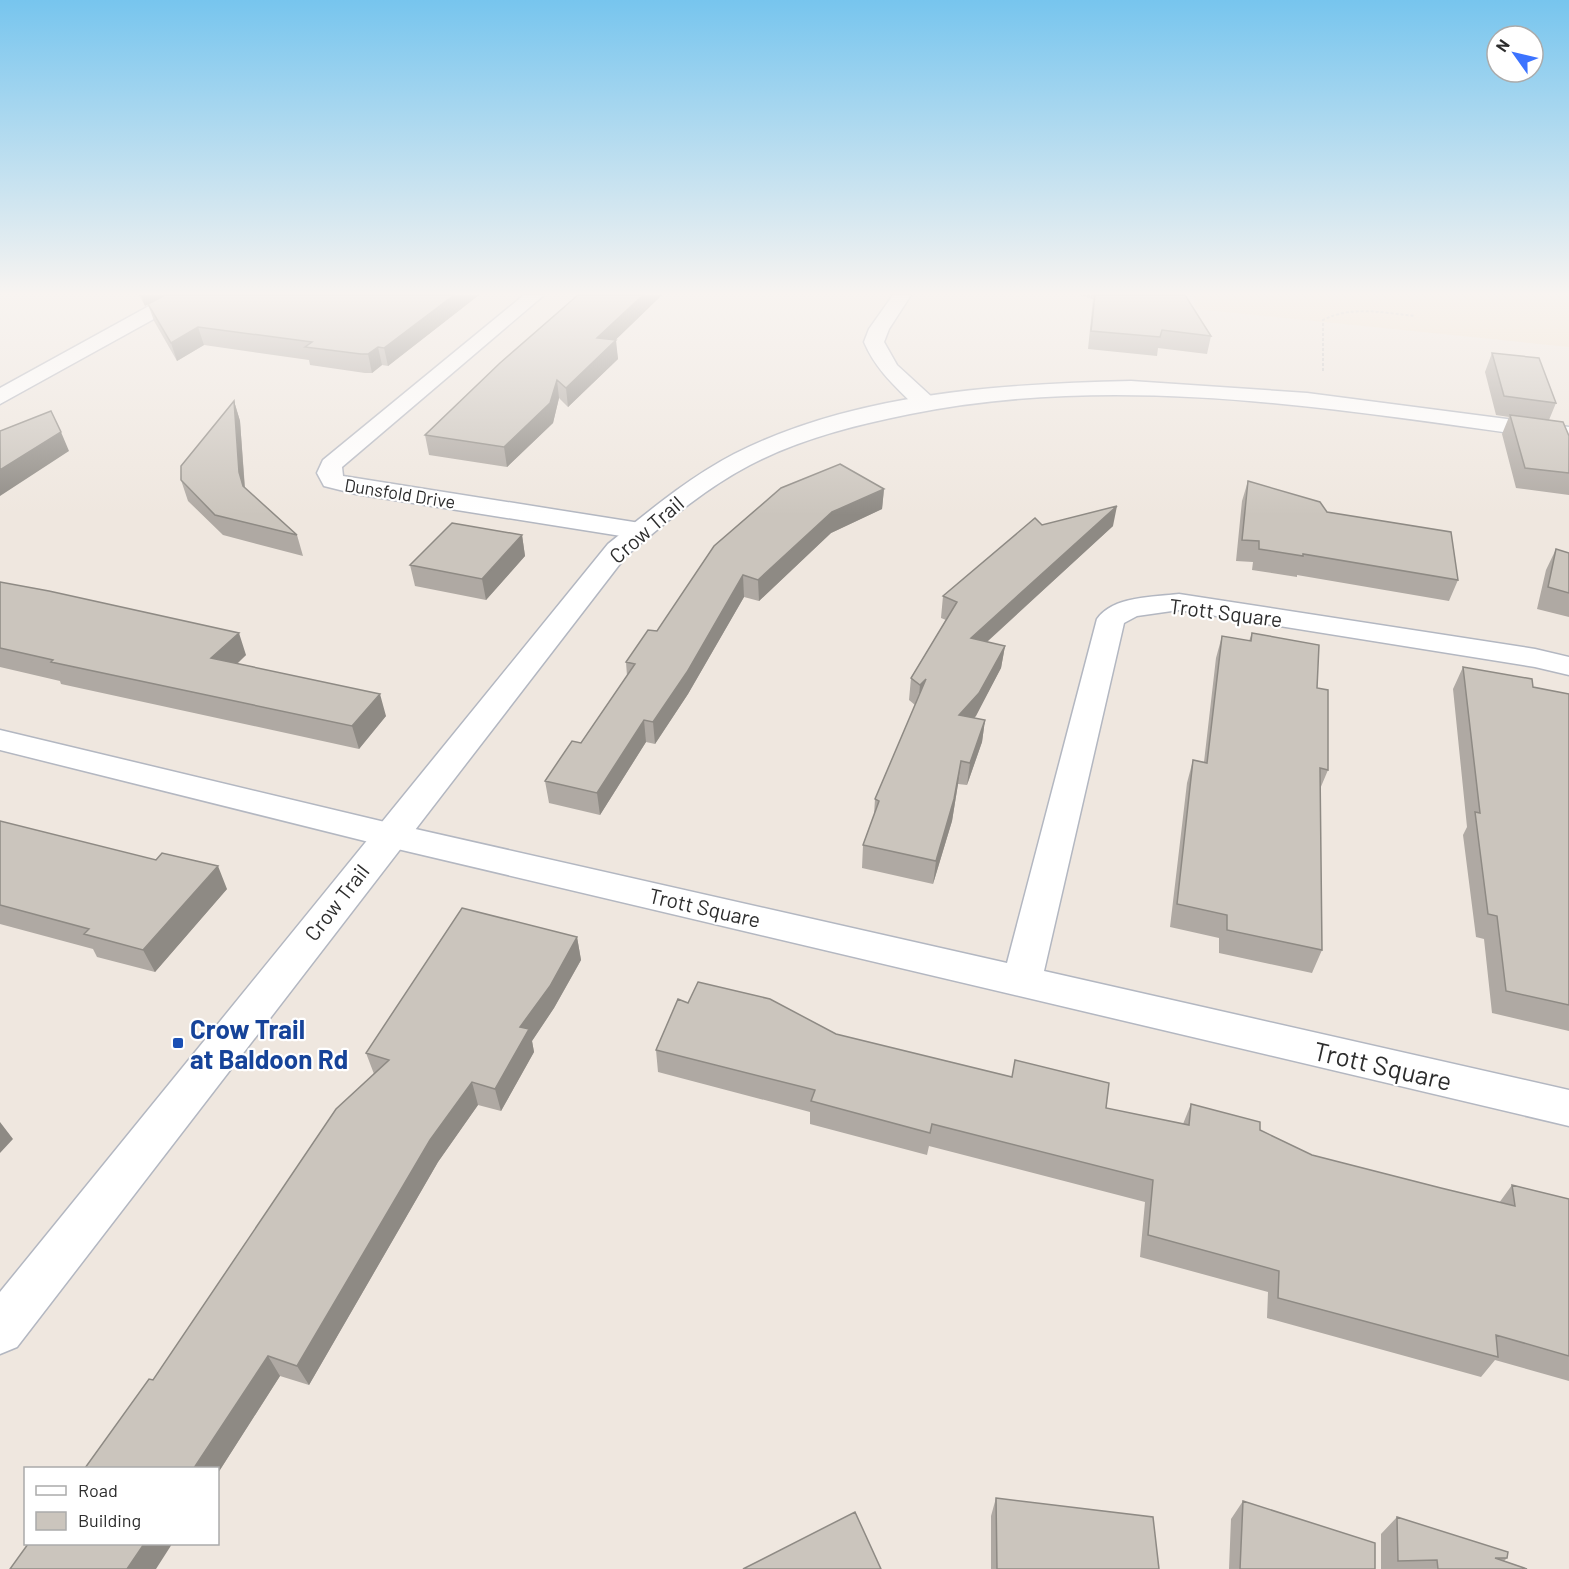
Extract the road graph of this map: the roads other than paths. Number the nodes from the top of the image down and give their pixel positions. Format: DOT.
graph roads {
  1 [pos="52,368"];
  2 [pos="447,368"];
  3 [pos="887,368"];
  4 [pos="0,397"];
  5 [pos="926,403"];
  6 [pos="1569,434"];
  7 [pos="640,531"];
  8 [pos="1569,666"];
  9 [pos="0,740"];
  10 [pos="389,835"];
  11 [pos="1022,981"];
  12 [pos="1569,1108"];
  13 [pos="0,1330"];
  1 -- 4 [label="street"];
  2 -- 7 [label="street, Dunsfold Drive"];
  3 -- 5 [label="street"];
  5 -- 6 [label="street, Crow Trail"];
  5 -- 7 [label="street, Crow Trail"];
  7 -- 10 [label="street, Crow Trail"];
  8 -- 11 [label="street, Trott Square"];
  9 -- 10 [label="street"];
  10 -- 11 [label="street, Trott Square"];
  10 -- 13 [label="street, Crow Trail"];
  11 -- 12 [label="street, Trott Square"];
}
